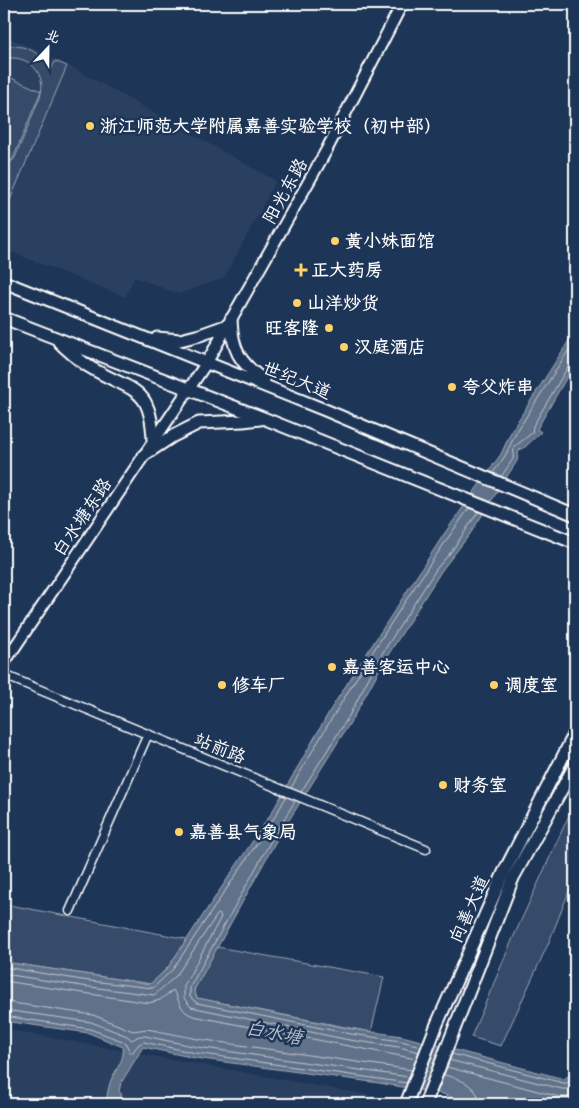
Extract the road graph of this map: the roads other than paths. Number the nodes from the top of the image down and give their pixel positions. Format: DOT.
graph roads {
  1 [pos="402,4"];
  2 [pos="4,282"];
  3 [pos="4,318"];
  4 [pos="230,322"];
  5 [pos="144,337"];
  6 [pos="56,339"];
  7 [pos="207,362"];
  8 [pos="188,389"];
  9 [pos="325,410"];
  10 [pos="263,418"];
  11 [pos="154,440"];
  12 [pos="144,455"];
  13 [pos="575,515"];
  14 [pos="575,543"];
  15 [pos="4,663"];
  16 [pos="4,675"];
  17 [pos="575,733"];
  18 [pos="148,734"];
  19 [pos="575,765"];
  20 [pos="426,849"];
  21 [pos="70,911"];
  22 [pos="406,1104"];
  23 [pos="425,1104"];
  1 -- 4 [label="street, 阳光东路"];
  2 -- 5 [label="main road, 世纪大道"];
  3 -- 6 [label="main road"];
  4 -- 5 [label="main road"];
  4 -- 7 [label="street, 阳光东路"];
  4 -- 9 [label="main road"];
  5 -- 7 [label="main road, 世纪大道"];
  6 -- 8 [label="main road"];
  6 -- 11 [label="main road"];
  7 -- 8 [label="street, 阳光东路"];
  7 -- 9 [label="main road, 世纪大道"];
  8 -- 10 [label="main road"];
  8 -- 11 [label="street, 白水塘东路"];
  9 -- 13 [label="main road, 世纪大道"];
  10 -- 12 [label="main road"];
  10 -- 14 [label="main road"];
  11 -- 12 [label="street, 白水塘东路"];
  12 -- 15 [label="street, 白水塘东路"];
  16 -- 18 [label="street, 站前路"];
  17 -- 22 [label="main road, 向善大道"];
  18 -- 20 [label="street, 站前路"];
  18 -- 21 [label="street"];
  19 -- 23 [label="main road, 向善大道"];
}
